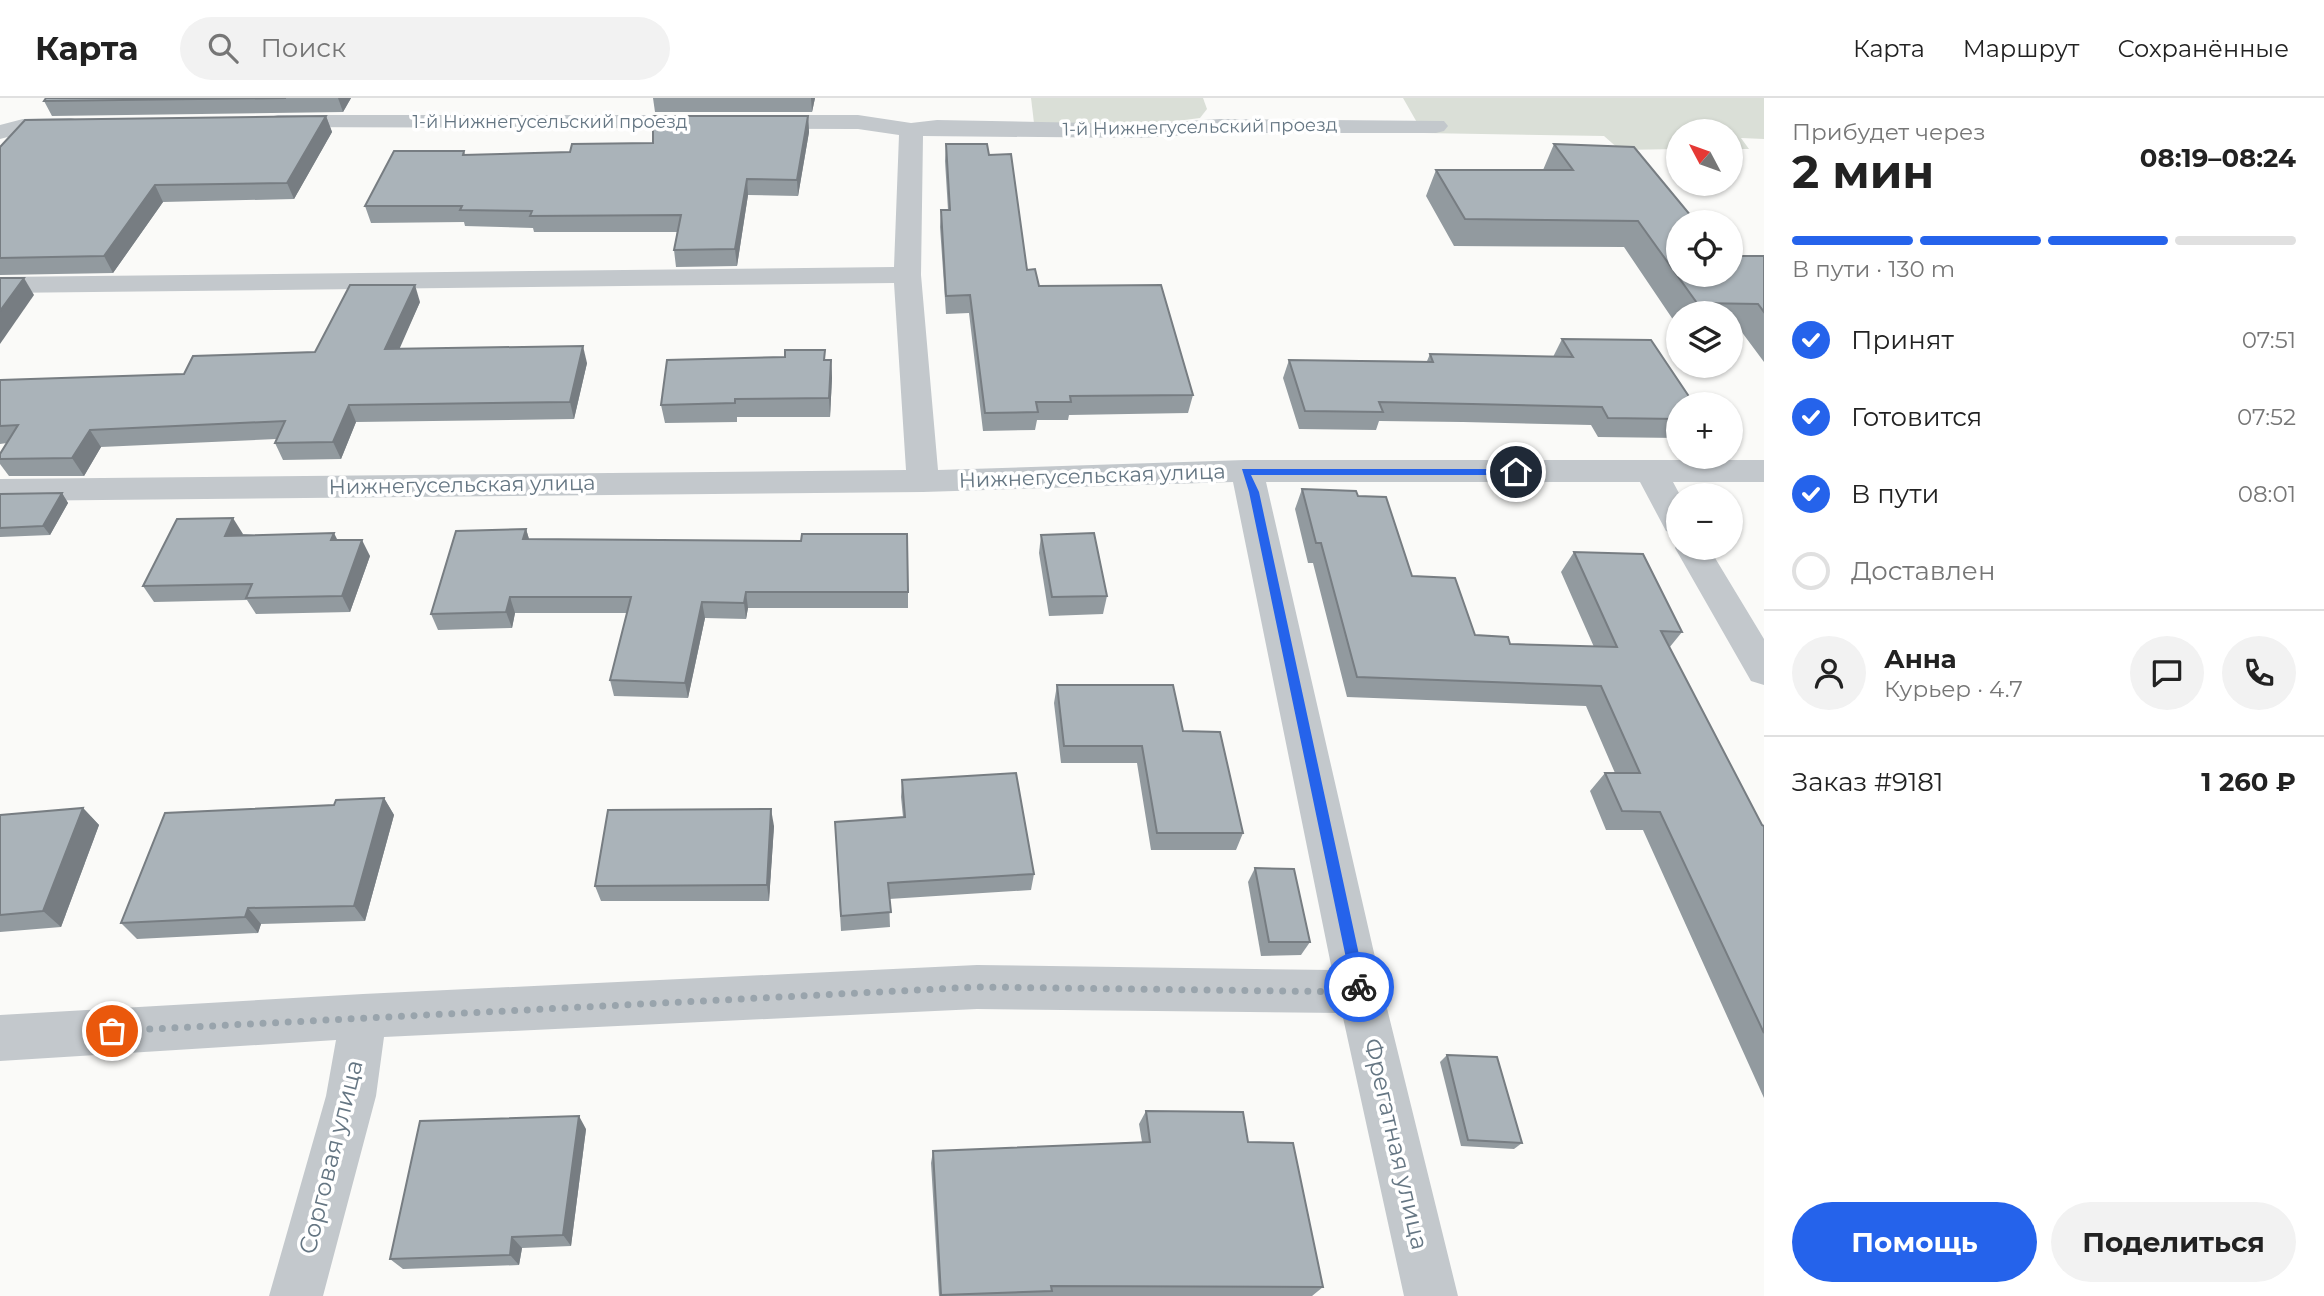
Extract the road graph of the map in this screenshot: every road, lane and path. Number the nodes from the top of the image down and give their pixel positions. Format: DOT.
graph roads {
  1 [pos="854,98"];
  2 [pos="858,122"];
  3 [pos="253,123"];
  4 [pos="91,125"];
  5 [pos="1436,126"];
  6 [pos="911,130"];
  7 [pos="0,132"];
  8 [pos="907,275"];
  9 [pos="0,285"];
  10 [pos="1245,471"];
  11 [pos="1764,471"];
  12 [pos="1651,472"];
  13 [pos="923,481"];
  14 [pos="0,490"];
  15 [pos="1666,500"];
  16 [pos="1699,560"];
  17 [pos="1764,671"];
  18 [pos="1360,992"];
  19 [pos="363,1016"];
  20 [pos="0,1038"];
  21 [pos="296,1296"];
  22 [pos="1431,1296"];
  1 -- 2 [label="street"];
  2 -- 3 [label="street, 1-й Нижнегусельский проезд"];
  2 -- 6 [label="street, 1-й Нижнегусельский проезд"];
  4 -- 7 [label="street"];
  5 -- 6 [label="street, 1-й Нижнегусельский проезд"];
  6 -- 8 [label="street"];
  8 -- 9 [label="street"];
  8 -- 13 [label="street"];
  10 -- 12 [label="street, Нижнегусельская улица"];
  10 -- 13 [label="street, Нижнегусельская улица"];
  10 -- 18 [label="street, Фрегатная улица"];
  11 -- 12 [label="street, Нижнегусельская улица"];
  12 -- 15 [label="street"];
  13 -- 14 [label="street, Нижнегусельская улица"];
  16 -- 17 [label="street"];
  18 -- 19 [label="street"];
  18 -- 22 [label="street, Фрегатная улица"];
  19 -- 20 [label="street"];
  19 -- 21 [label="street, Сорговая улица"];
}
